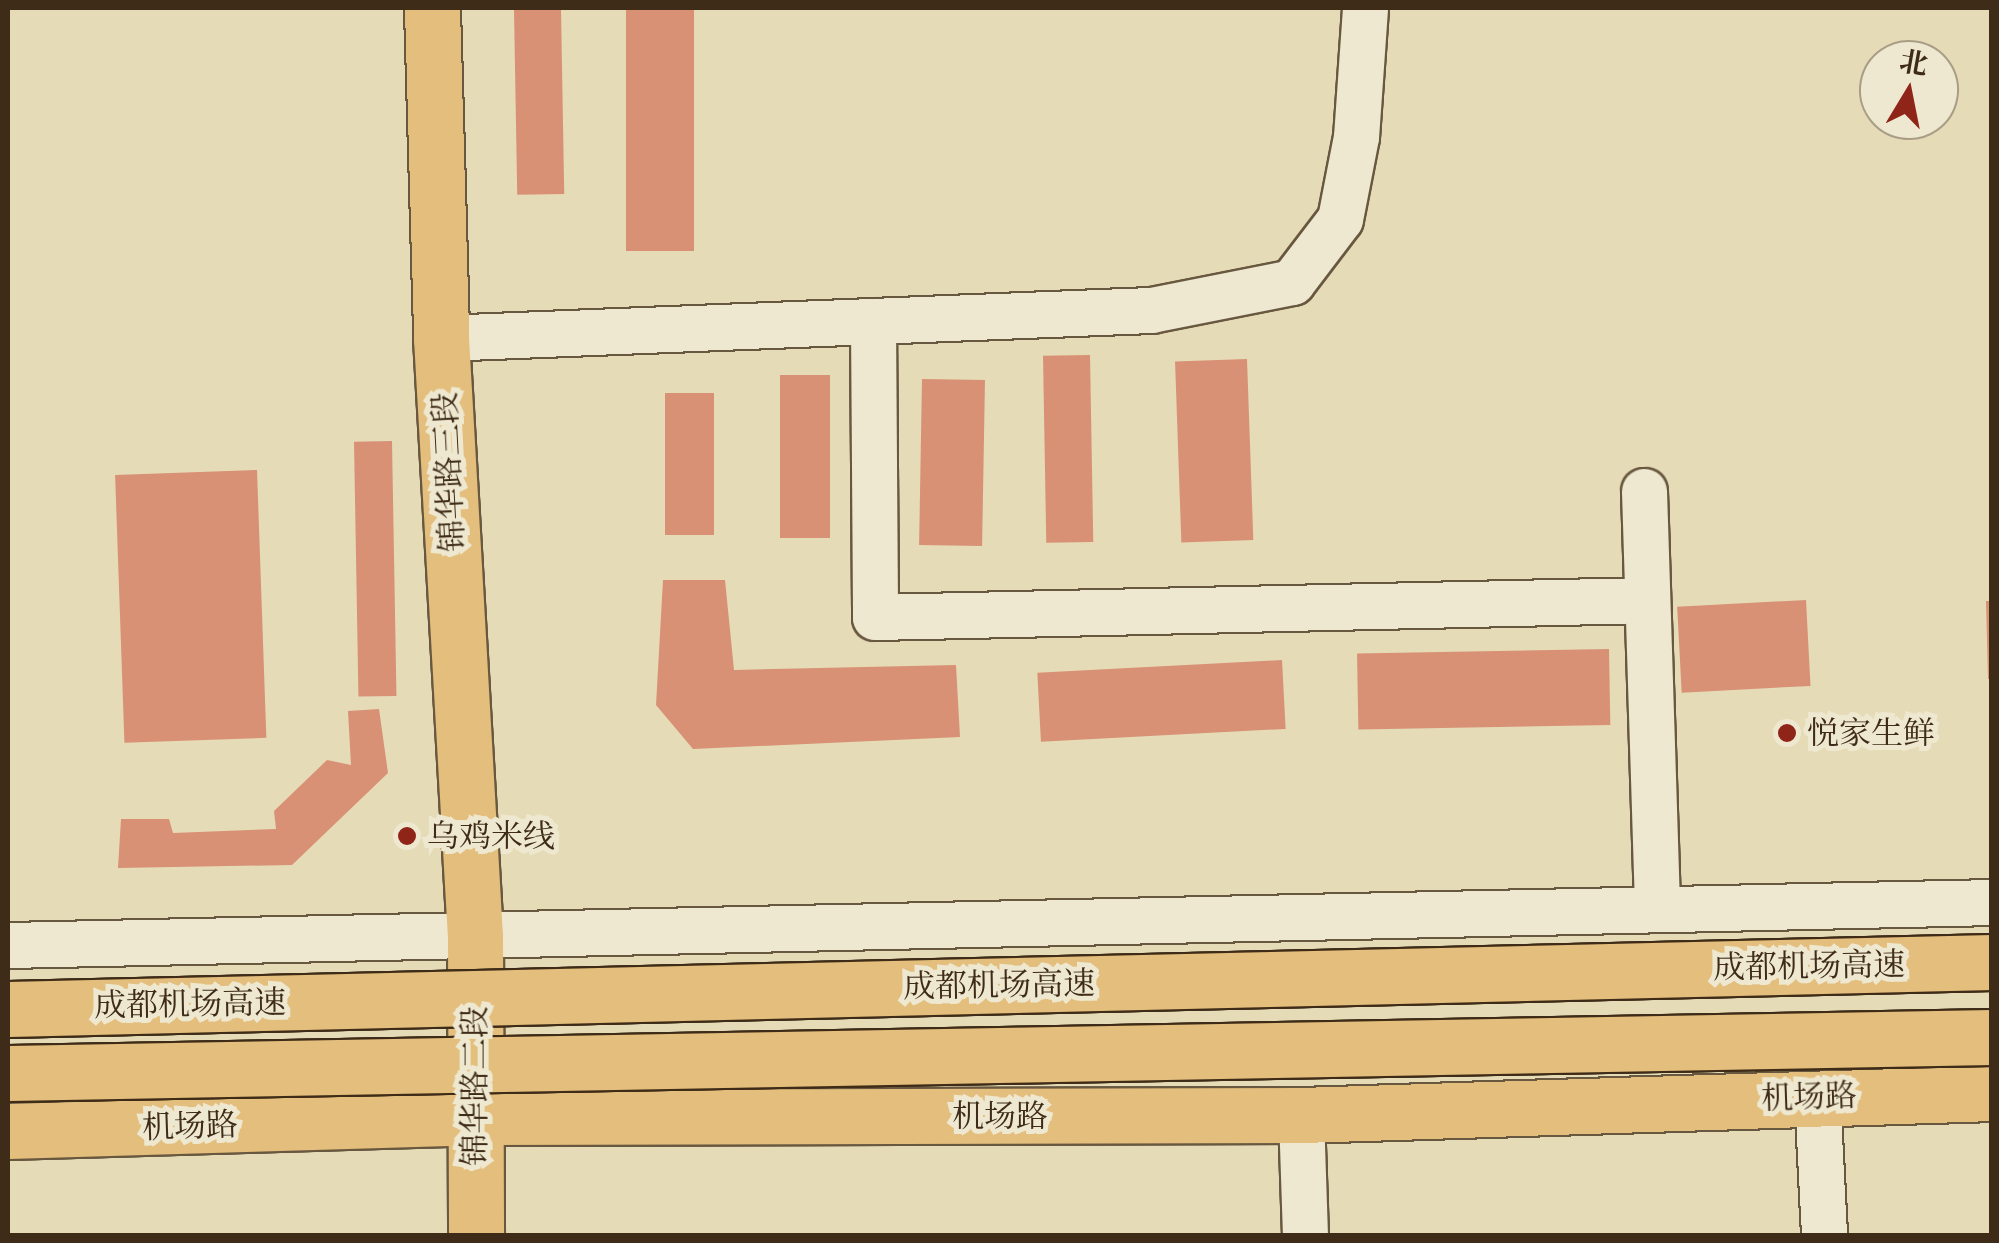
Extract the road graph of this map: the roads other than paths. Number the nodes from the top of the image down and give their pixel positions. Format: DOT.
graph roads {
  1 [pos="432,8"];
  2 [pos="1365,8"];
  3 [pos="874,320"];
  4 [pos="441,338"];
  5 [pos="1644,491"];
  6 [pos="1647,600"];
  7 [pos="1992,902"];
  8 [pos="1657,905"];
  9 [pos="475,936"];
  10 [pos="8,945"];
  11 [pos="1992,962"];
  12 [pos="8,1009"];
  13 [pos="1992,1037"];
  14 [pos="8,1073"];
  15 [pos="1992,1093"];
  16 [pos="1816,1096"];
  17 [pos="1301,1115"];
  18 [pos="474,1116"];
  19 [pos="8,1131"];
  20 [pos="476,1236"];
  21 [pos="1305,1236"];
  22 [pos="1824,1236"];
  1 -- 4 [label="main road, 锦华路三段"];
  2 -- 3 [label="street"];
  3 -- 4 [label="street"];
  3 -- 6 [label="street"];
  4 -- 9 [label="main road, 锦华路三段"];
  5 -- 6 [label="street"];
  6 -- 8 [label="street"];
  7 -- 8 [label="street"];
  8 -- 9 [label="street"];
  9 -- 10 [label="street"];
  9 -- 18 [label="main road, 锦华路二段"];
  11 -- 12 [label="main road, 成都机场高速, bridge"];
  13 -- 14 [label="main road, 成都机场高速, bridge"];
  15 -- 16 [label="main road, 机场路"];
  16 -- 17 [label="main road, 机场路"];
  16 -- 22 [label="street"];
  17 -- 18 [label="main road, 机场路"];
  17 -- 21 [label="street"];
  18 -- 19 [label="main road, 机场路"];
  18 -- 20 [label="main road, 锦华路二段"];
}
